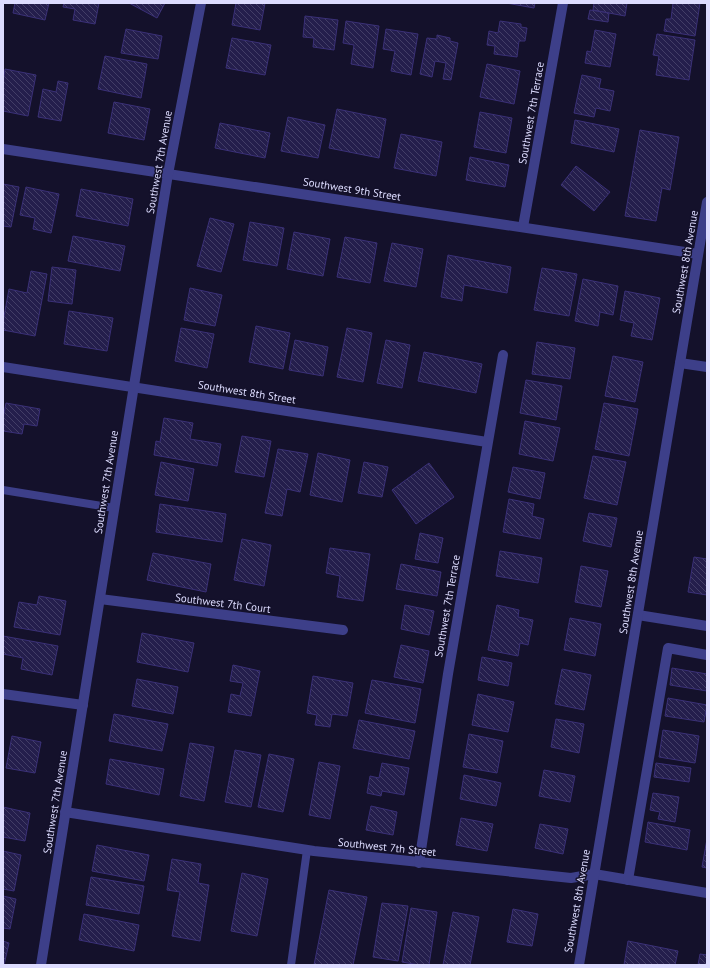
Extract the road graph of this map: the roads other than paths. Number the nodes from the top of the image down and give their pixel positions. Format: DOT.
graph roads {
  1 [pos="201,3"];
  2 [pos="563,3"];
  3 [pos="3,149"];
  4 [pos="168,174"];
  5 [pos="707,202"];
  6 [pos="523,227"];
  7 [pos="698,254"];
  8 [pos="503,355"];
  9 [pos="680,363"];
  10 [pos="3,367"];
  11 [pos="707,367"];
  12 [pos="134,386"];
  13 [pos="487,442"];
  14 [pos="3,490"];
  15 [pos="114,508"];
  16 [pos="100,599"];
  17 [pos="638,615"];
  18 [pos="707,626"];
  19 [pos="344,630"];
  20 [pos="707,655"];
  21 [pos="3,694"];
  22 [pos="83,705"];
  23 [pos="65,812"];
  24 [pos="307,850"];
  25 [pos="419,862"];
  26 [pos="594,874"];
  27 [pos="628,880"];
  28 [pos="707,892"];
  29 [pos="41,965"];
  30 [pos="291,965"];
  31 [pos="579,965"];
  1 -- 4 [label="street, Southwest 7th Avenue"];
  2 -- 6 [label="street, Southwest 7th Terrace"];
  3 -- 4 [label="street, Southwest 9th Street"];
  4 -- 6 [label="street, Southwest 9th Street"];
  4 -- 12 [label="street, Southwest 7th Avenue"];
  5 -- 7 [label="street, Southwest 8th Avenue"];
  6 -- 7 [label="street, Southwest 9th Street"];
  7 -- 9 [label="street, Southwest 8th Avenue"];
  8 -- 13 [label="street, Southwest 7th Terrace"];
  9 -- 11 [label="street"];
  9 -- 17 [label="street, Southwest 8th Avenue"];
  10 -- 12 [label="street, Southwest 8th Street"];
  12 -- 13 [label="street, Southwest 8th Street"];
  12 -- 15 [label="street, Southwest 7th Avenue"];
  13 -- 25 [label="street, Southwest 7th Terrace"];
  14 -- 15 [label="lane"];
  15 -- 16 [label="street, Southwest 7th Avenue"];
  16 -- 19 [label="street, Southwest 7th Court"];
  16 -- 22 [label="street, Southwest 7th Avenue"];
  17 -- 18 [label="street"];
  17 -- 26 [label="street, Southwest 8th Avenue"];
  20 -- 27 [label="street"];
  21 -- 22 [label="street"];
  22 -- 23 [label="street, Southwest 7th Avenue"];
  23 -- 24 [label="street, Southwest 7th Street"];
  23 -- 29 [label="street, Southwest 7th Avenue"];
  24 -- 25 [label="street, Southwest 7th Street"];
  24 -- 30 [label="lane"];
  25 -- 26 [label="street, Southwest 7th Street"];
  26 -- 27 [label="street, Southwest 7th Street"];
  26 -- 31 [label="street, Southwest 8th Avenue"];
  27 -- 28 [label="street, Southwest 7th Street"];
}
